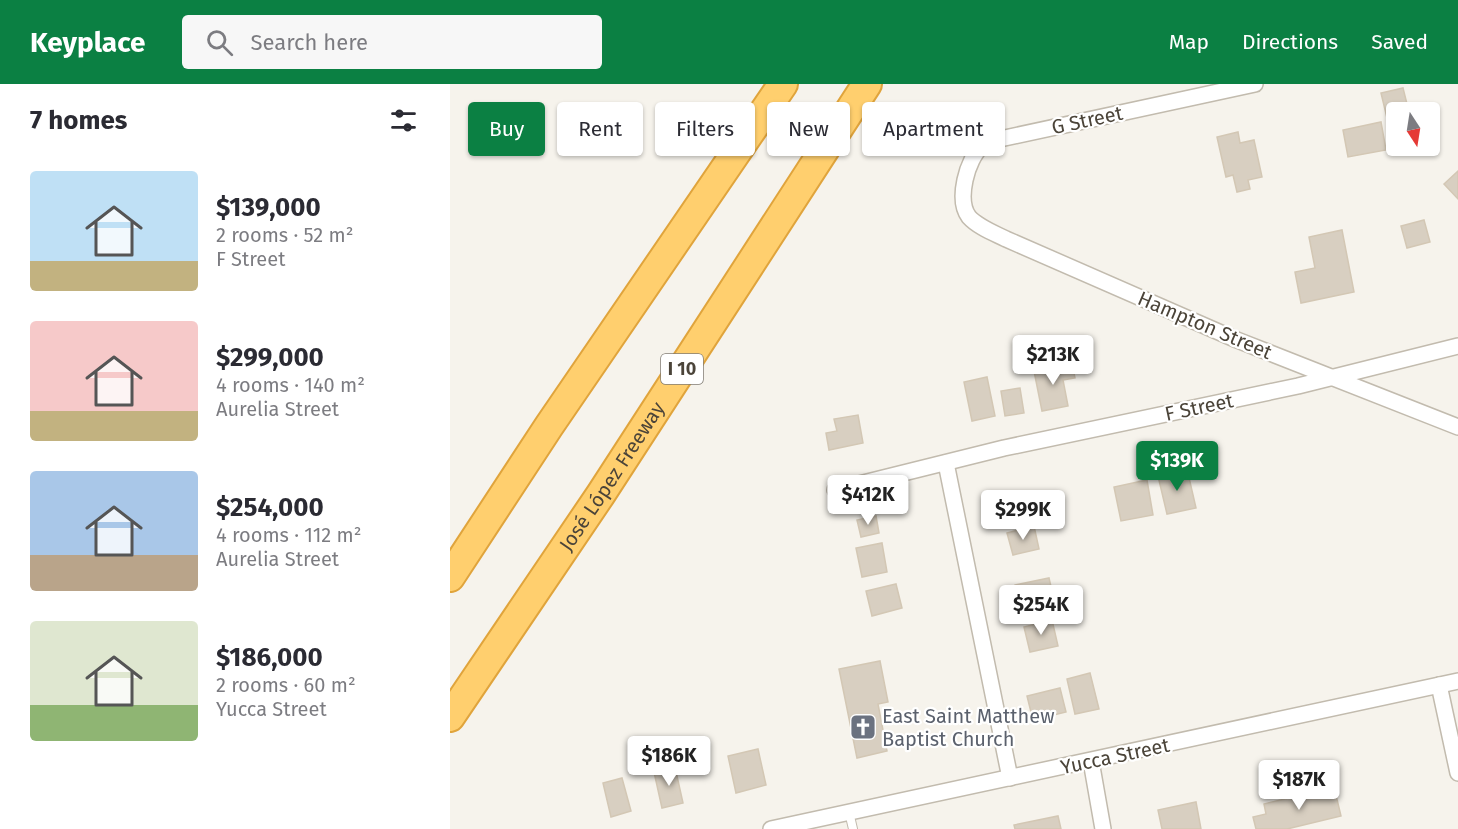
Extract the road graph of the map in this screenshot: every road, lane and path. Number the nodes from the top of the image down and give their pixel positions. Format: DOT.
graph roads {
  1 [pos="783,84"];
  2 [pos="867,84"];
  3 [pos="1255,84"];
  4 [pos="964,205"];
  5 [pos="1458,346"];
  6 [pos="1330,377"];
  7 [pos="1458,427"];
  8 [pos="946,463"];
  9 [pos="835,490"];
  10 [pos="450,577"];
  11 [pos="1458,681"];
  12 [pos="1439,685"];
  13 [pos="450,717"];
  14 [pos="1091,761"];
  15 [pos="1458,773"];
  16 [pos="1010,778"];
  17 [pos="849,812"];
  18 [pos="771,829"];
  19 [pos="853,829"];
  20 [pos="1103,829"];
  1 -- 10 [label="highway"];
  2 -- 13 [label="highway, José López Freeway / I 10"];
  3 -- 4 [label="street, G Street"];
  4 -- 6 [label="street, Hampton Street"];
  5 -- 6 [label="street, F Street"];
  6 -- 7 [label="street, Hampton Street"];
  6 -- 8 [label="street, F Street"];
  8 -- 9 [label="street, F Street"];
  8 -- 16 [label="street"];
  11 -- 12 [label="street, Yucca Street"];
  12 -- 14 [label="street, Yucca Street"];
  12 -- 15 [label="street"];
  14 -- 16 [label="street, Yucca Street"];
  14 -- 20 [label="street"];
  16 -- 17 [label="street, Yucca Street"];
  17 -- 18 [label="street, Yucca Street"];
  17 -- 19 [label="lane"];
}
